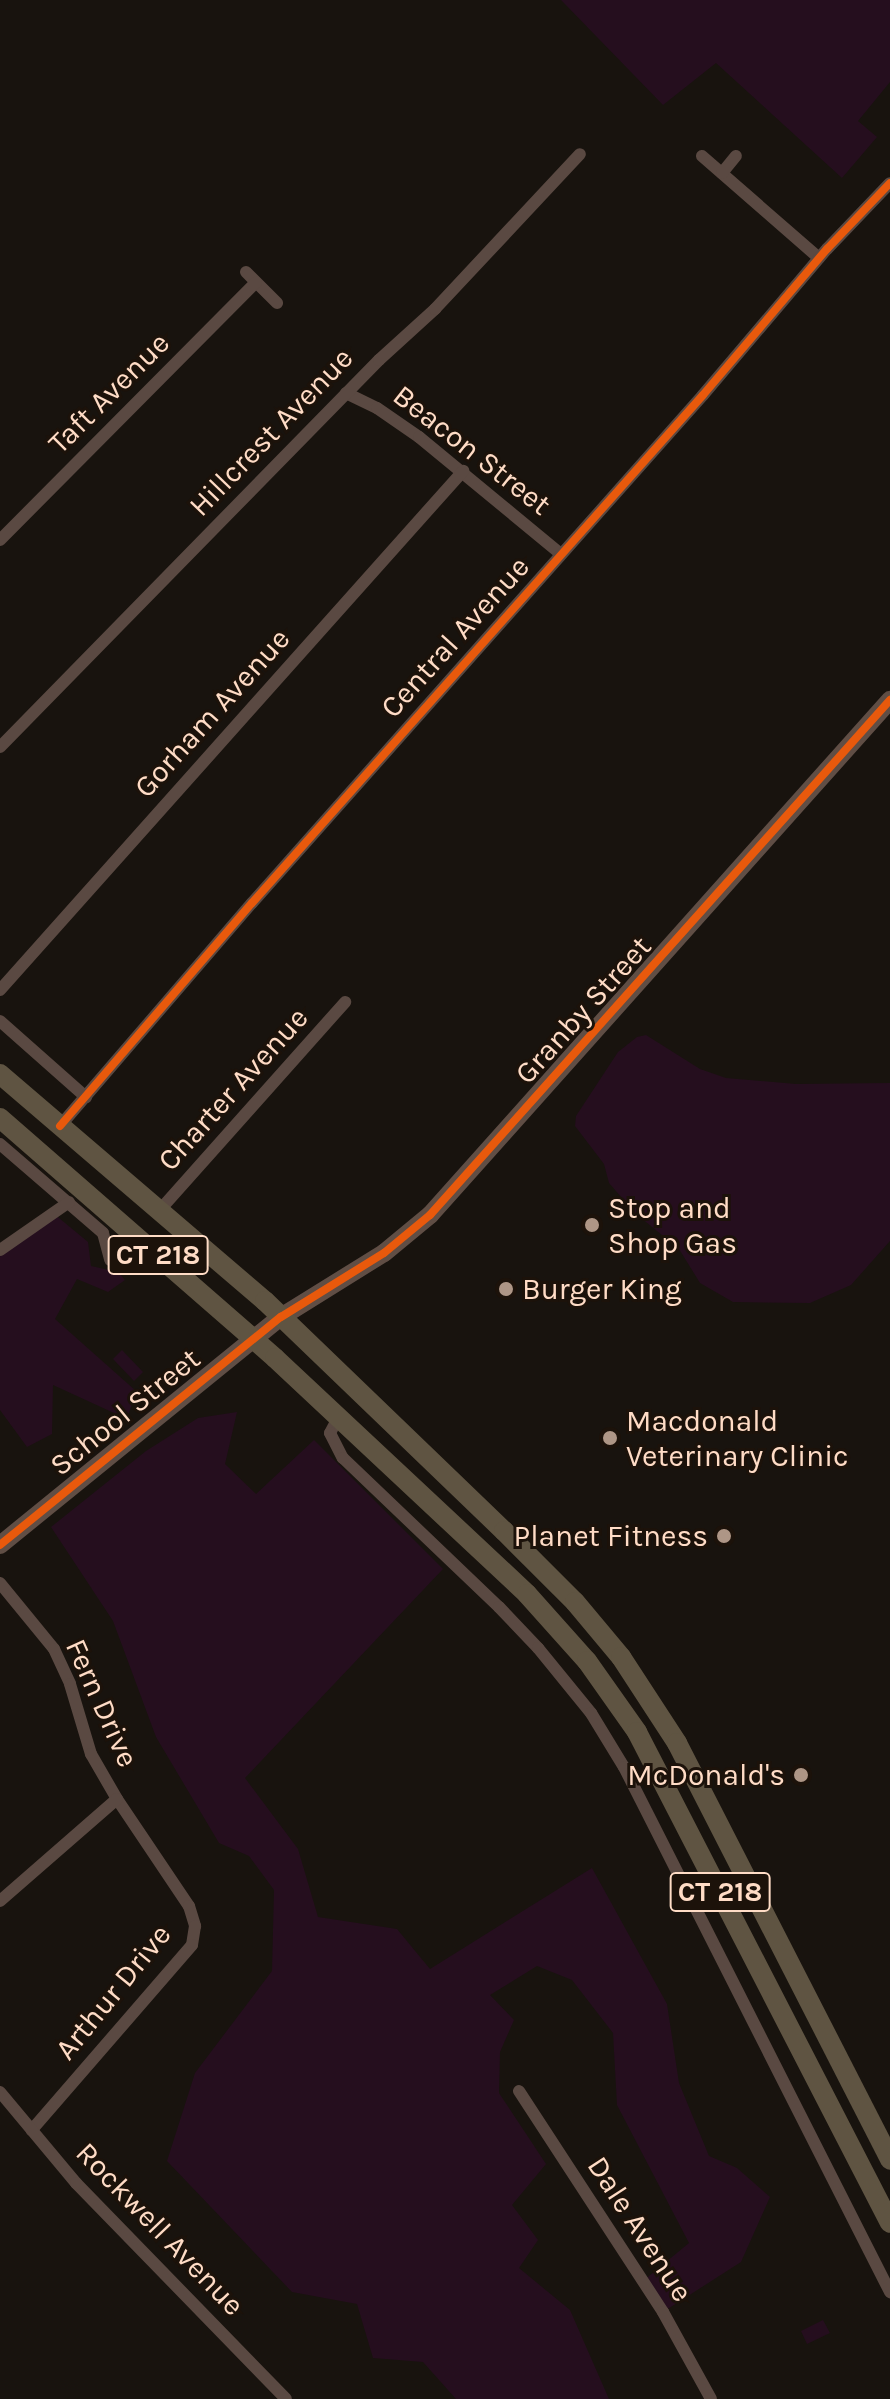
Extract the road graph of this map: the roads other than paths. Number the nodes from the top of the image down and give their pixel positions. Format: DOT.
graph roads {
  1 [pos="580,154"];
  2 [pos="702,156"];
  3 [pos="736,156"];
  4 [pos="722,173"];
  5 [pos="890,183"];
  6 [pos="819,258"];
  7 [pos="246,272"];
  8 [pos="256,282"];
  9 [pos="277,303"];
  10 [pos="346,393"];
  11 [pos="463,471"];
  12 [pos="0,540"];
  13 [pos="561,554"];
  14 [pos="890,700"];
  15 [pos="0,747"];
  16 [pos="0,990"];
  17 [pos="345,1002"];
  18 [pos="0,1021"];
  19 [pos="0,1074"];
  20 [pos="86,1097"];
  21 [pos="0,1118"];
  22 [pos="60,1126"];
  23 [pos="0,1144"];
  24 [pos="69,1202"];
  25 [pos="159,1211"];
  26 [pos="0,1250"];
  27 [pos="110,1260"];
  28 [pos="281,1317"];
  29 [pos="254,1339"];
  30 [pos="338,1418"];
  31 [pos="473,1543"];
  32 [pos="0,1545"];
  33 [pos="454,1563"];
  34 [pos="0,1583"];
  35 [pos="663,1716"];
  36 [pos="637,1732"];
  37 [pos="117,1799"];
  38 [pos="710,1872"];
  39 [pos="683,1884"];
  40 [pos="0,1901"];
  41 [pos="830,2041"];
  42 [pos="803,2053"];
  43 [pos="519,2091"];
  44 [pos="0,2092"];
  45 [pos="32,2130"];
  46 [pos="890,2160"];
  47 [pos="890,2223"];
  48 [pos="890,2292"];
  49 [pos="286,2399"];
  50 [pos="711,2399"];
  1 -- 10 [label="street, Hillcrest Avenue"];
  2 -- 4 [label="street"];
  3 -- 4 [label="street"];
  4 -- 6 [label="street"];
  5 -- 6 [label="street, Central Avenue"];
  6 -- 13 [label="street, Central Avenue"];
  7 -- 8 [label="street"];
  8 -- 9 [label="street"];
  8 -- 12 [label="street, Taft Avenue"];
  10 -- 11 [label="street, Beacon Street"];
  10 -- 15 [label="street, Hillcrest Avenue"];
  11 -- 13 [label="street, Beacon Street"];
  11 -- 16 [label="street, Gorham Avenue"];
  13 -- 20 [label="street, Central Avenue"];
  14 -- 28 [label="main road, Granby Street"];
  17 -- 25 [label="street, Charter Avenue"];
  18 -- 20 [label="street"];
  19 -- 22 [label="main road, CT 218"];
  20 -- 22 [label="street, Central Avenue"];
  21 -- 29 [label="main road, CT 218"];
  22 -- 25 [label="main road, CT 218"];
  23 -- 24 [label="street"];
  24 -- 26 [label="street"];
  24 -- 27 [label="street"];
  25 -- 28 [label="main road, CT 218"];
  28 -- 29 [label="main road, School Street"];
  28 -- 35 [label="main road, CT 218"];
  29 -- 30 [label="main road, CT 218"];
  29 -- 32 [label="main road, School Street"];
  30 -- 31 [label="main road, CT 218"];
  30 -- 33 [label="street"];
  31 -- 33 [label="street"];
  31 -- 36 [label="main road, CT 218"];
  33 -- 39 [label="street"];
  34 -- 37 [label="street, Fern Drive"];
  35 -- 36 [label="main road"];
  35 -- 41 [label="main road, CT 218"];
  36 -- 38 [label="main road, CT 218"];
  37 -- 40 [label="street, Fern Drive"];
  37 -- 45 [label="street, Arthur Drive"];
  38 -- 39 [label="street"];
  38 -- 42 [label="main road, CT 218"];
  39 -- 48 [label="street"];
  41 -- 42 [label="main road"];
  41 -- 46 [label="main road, CT 218"];
  42 -- 47 [label="main road, CT 218"];
  43 -- 50 [label="street, Dale Avenue"];
  44 -- 45 [label="street, Rockwell Avenue"];
  45 -- 49 [label="street, Rockwell Avenue"];
}
